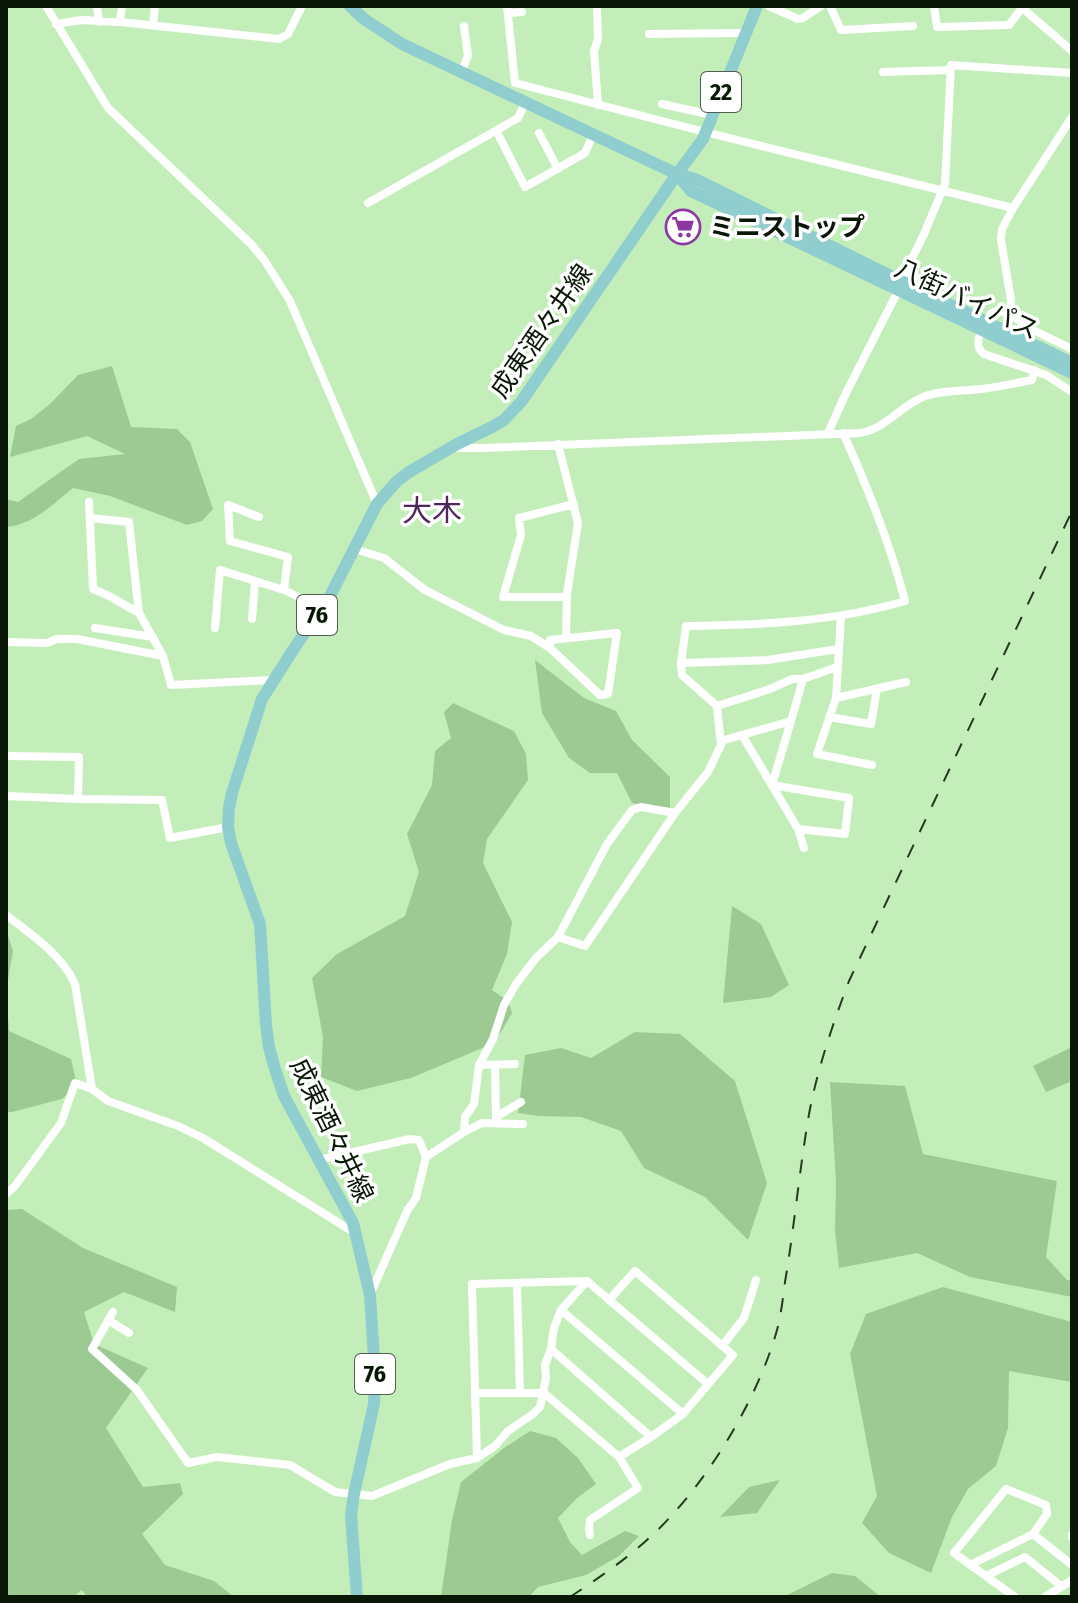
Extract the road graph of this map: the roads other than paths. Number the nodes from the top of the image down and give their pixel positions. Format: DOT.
graph roads {
  1 [pos="46,6"];
  2 [pos="97,6"];
  3 [pos="122,6"];
  4 [pos="155,6"];
  5 [pos="302,6"];
  6 [pos="350,6"];
  7 [pos="597,6"];
  8 [pos="757,6"];
  9 [pos="769,6"];
  10 [pos="821,6"];
  11 [pos="830,6"];
  12 [pos="934,6"];
  13 [pos="1021,7"];
  14 [pos="507,10"];
  15 [pos="522,12"];
  16 [pos="99,22"];
  17 [pos="120,22"];
  18 [pos="56,24"];
  19 [pos="153,25"];
  20 [pos="464,26"];
  21 [pos="913,26"];
  22 [pos="745,33"];
  23 [pos="649,34"];
  24 [pos="1072,51"];
  25 [pos="950,70"];
  26 [pos="883,72"];
  27 [pos="461,73"];
  28 [pos="1072,73"];
  29 [pos="525,103"];
  30 [pos="662,104"];
  31 [pos="598,105"];
  32 [pos="712,115"];
  33 [pos="1072,117"];
  34 [pos="497,132"];
  35 [pos="705,132"];
  36 [pos="539,133"];
  37 [pos="593,134"];
  38 [pos="558,169"];
  39 [pos="677,174"];
  40 [pos="942,191"];
  41 [pos="368,203"];
  42 [pos="1013,208"];
  43 [pos="899,286"];
  44 [pos="1010,313"];
  45 [pos="990,328"];
  46 [pos="1072,349"];
  47 [pos="1072,363"];
  48 [pos="1034,370"];
  49 [pos="1072,373"];
  50 [pos="1072,392"];
  51 [pos="828,433"];
  52 [pos="843,433"];
  53 [pos="457,444"];
  54 [pos="558,444"];
  55 [pos="89,502"];
  56 [pos="377,504"];
  57 [pos="574,504"];
  58 [pos="259,517"];
  59 [pos="90,518"];
  60 [pos="354,549"];
  61 [pos="255,581"];
  62 [pos="284,590"];
  63 [pos="567,597"];
  64 [pos="322,608"];
  65 [pos="139,613"];
  66 [pos="841,616"];
  67 [pos="252,619"];
  68 [pos="95,628"];
  69 [pos="215,628"];
  70 [pos="153,637"];
  71 [pos="566,638"];
  72 [pos="6,642"];
  73 [pos="550,648"];
  74 [pos="838,649"];
  75 [pos="163,656"];
  76 [pos="681,663"];
  77 [pos="837,667"];
  78 [pos="803,679"];
  79 [pos="273,680"];
  80 [pos="906,682"];
  81 [pos="877,689"];
  82 [pos="836,698"];
  83 [pos="717,706"];
  84 [pos="829,717"];
  85 [pos="791,721"];
  86 [pos="742,735"];
  87 [pos="721,741"];
  88 [pos="6,756"];
  89 [pos="872,765"];
  90 [pos="772,785"];
  91 [pos="6,796"];
  92 [pos="78,799"];
  93 [pos="675,813"];
  94 [pos="228,827"];
  95 [pos="798,829"];
  96 [pos="804,848"];
  97 [pos="6,915"];
  98 [pos="558,937"];
  99 [pos="515,1064"];
  100 [pos="479,1065"];
  101 [pos="495,1065"];
  102 [pos="92,1089"];
  103 [pos="521,1102"];
  104 [pos="523,1124"];
  105 [pos="464,1132"];
  106 [pos="426,1157"];
  107 [pos="319,1160"];
  108 [pos="6,1194"];
  109 [pos="356,1233"];
  110 [pos="756,1280"];
  111 [pos="587,1281"];
  112 [pos="517,1283"];
  113 [pos="370,1295"];
  114 [pos="609,1300"];
  115 [pos="561,1310"];
  116 [pos="129,1333"];
  117 [pos="722,1346"];
  118 [pos="551,1349"];
  119 [pos="708,1384"];
  120 [pos="475,1393"];
  121 [pos="520,1393"];
  122 [pos="544,1393"];
  123 [pos="683,1414"];
  124 [pos="651,1437"];
  125 [pos="619,1457"];
  126 [pos="477,1458"];
  127 [pos="354,1494"];
  128 [pos="1033,1534"];
  129 [pos="590,1535"];
  130 [pos="970,1565"];
  131 [pos="1072,1565"];
  132 [pos="986,1576"];
  133 [pos="1072,1580"];
  134 [pos="1061,1586"];
  135 [pos="357,1597"];
  136 [pos="1015,1597"];
  137 [pos="1045,1597"];
  1 -- 18 [label="street"];
  2 -- 16 [label="street"];
  3 -- 17 [label="street"];
  4 -- 19 [label="street"];
  5 -- 19 [label="street"];
  6 -- 27 [label="main road, 八街バイパス"];
  7 -- 31 [label="street"];
  8 -- 22 [label="main road, 22"];
  9 -- 10 [label="street"];
  11 -- 21 [label="street"];
  12 -- 13 [label="street"];
  13 -- 24 [label="street"];
  14 -- 15 [label="street"];
  14 -- 31 [label="street"];
  16 -- 17 [label="street"];
  16 -- 18 [label="street"];
  17 -- 19 [label="street"];
  18 -- 56 [label="street"];
  20 -- 27 [label="street"];
  22 -- 23 [label="street"];
  22 -- 32 [label="main road, 22"];
  25 -- 26 [label="street"];
  25 -- 28 [label="street"];
  25 -- 40 [label="street"];
  27 -- 29 [label="main road, 八街バイパス"];
  29 -- 34 [label="street"];
  29 -- 37 [label="main road, 八街バイパス"];
  30 -- 32 [label="street"];
  31 -- 35 [label="street"];
  32 -- 35 [label="main road, 22"];
  33 -- 42 [label="street"];
  34 -- 38 [label="street"];
  34 -- 41 [label="street"];
  35 -- 39 [label="main road, 22"];
  35 -- 40 [label="street"];
  36 -- 38 [label="street"];
  37 -- 38 [label="street"];
  37 -- 39 [label="main road, 八街バイパス"];
  39 -- 43 [label="main road, 八街バイパス"];
  39 -- 53 [label="main road, 成東酒々井線 / 76"];
  40 -- 42 [label="street"];
  40 -- 43 [label="street"];
  42 -- 44 [label="street"];
  43 -- 45 [label="main road, 八街バイパス"];
  43 -- 51 [label="street"];
  44 -- 45 [label="street"];
  44 -- 46 [label="street"];
  45 -- 47 [label="main road, 八街バイパス"];
  45 -- 48 [label="street"];
  45 -- 49 [label="main road, 八街バイパス"];
  48 -- 50 [label="street"];
  48 -- 52 [label="street"];
  51 -- 52 [label="street"];
  51 -- 54 [label="street"];
  52 -- 66 [label="street"];
  53 -- 54 [label="street"];
  53 -- 56 [label="main road, 成東酒々井線 / 76"];
  54 -- 57 [label="street"];
  55 -- 59 [label="street"];
  56 -- 60 [label="main road, 成東酒々井線 / 76"];
  57 -- 63 [label="street"];
  57 -- 63 [label="street"];
  58 -- 62 [label="street"];
  59 -- 65 [label="street"];
  59 -- 65 [label="street"];
  60 -- 64 [label="main road, 成東酒々井線 / 76"];
  60 -- 73 [label="street"];
  61 -- 62 [label="street"];
  61 -- 67 [label="street"];
  61 -- 69 [label="street"];
  62 -- 64 [label="street"];
  63 -- 71 [label="street"];
  64 -- 79 [label="main road, 成東酒々井線 / 76"];
  65 -- 70 [label="street"];
  66 -- 74 [label="street"];
  66 -- 76 [label="street"];
  68 -- 70 [label="street"];
  70 -- 75 [label="street"];
  71 -- 73 [label="street"];
  71 -- 73 [label="street"];
  72 -- 75 [label="street"];
  74 -- 76 [label="street"];
  74 -- 77 [label="street"];
  75 -- 79 [label="street"];
  76 -- 83 [label="street"];
  77 -- 78 [label="street"];
  77 -- 82 [label="street"];
  78 -- 83 [label="street"];
  78 -- 85 [label="street"];
  79 -- 94 [label="main road, 成東酒々井線 / 76"];
  80 -- 81 [label="street"];
  81 -- 82 [label="street"];
  81 -- 84 [label="street"];
  82 -- 84 [label="street"];
  83 -- 87 [label="street"];
  84 -- 89 [label="street"];
  85 -- 86 [label="street"];
  85 -- 90 [label="street"];
  86 -- 87 [label="street"];
  86 -- 90 [label="street"];
  87 -- 93 [label="street"];
  88 -- 92 [label="street"];
  90 -- 95 [label="street"];
  90 -- 95 [label="street"];
  91 -- 92 [label="street"];
  92 -- 94 [label="street"];
  93 -- 98 [label="street"];
  93 -- 98 [label="street"];
  94 -- 107 [label="main road, 成東酒々井線 / 76"];
  95 -- 96 [label="street"];
  97 -- 102 [label="street"];
  98 -- 100 [label="street"];
  99 -- 101 [label="street"];
  100 -- 101 [label="street"];
  100 -- 105 [label="street"];
  101 -- 103 [label="street"];
  102 -- 108 [label="street"];
  102 -- 109 [label="street"];
  104 -- 105 [label="street"];
  105 -- 106 [label="street"];
  106 -- 107 [label="street"];
  106 -- 113 [label="street"];
  107 -- 109 [label="main road, 成東酒々井線 / 76"];
  109 -- 113 [label="main road, 成東酒々井線 / 76"];
  110 -- 117 [label="street"];
  111 -- 112 [label="street"];
  111 -- 114 [label="street"];
  111 -- 115 [label="street"];
  112 -- 120 [label="street"];
  112 -- 121 [label="street"];
  113 -- 127 [label="main road, 成東酒々井線 / 76"];
  114 -- 117 [label="street"];
  114 -- 119 [label="street"];
  115 -- 118 [label="street"];
  115 -- 123 [label="street"];
  116 -- 127 [label="street"];
  117 -- 119 [label="street"];
  118 -- 122 [label="street"];
  118 -- 124 [label="street"];
  119 -- 123 [label="street"];
  120 -- 121 [label="street"];
  120 -- 126 [label="street"];
  121 -- 122 [label="street"];
  122 -- 125 [label="street"];
  122 -- 126 [label="street"];
  123 -- 124 [label="street"];
  124 -- 125 [label="street"];
  125 -- 129 [label="street"];
  126 -- 127 [label="street"];
  127 -- 135 [label="main road, 成東酒々井線 / 76"];
  128 -- 130 [label="street"];
  128 -- 130 [label="street"];
  128 -- 131 [label="street"];
  130 -- 132 [label="street"];
  132 -- 134 [label="street"];
  132 -- 136 [label="street"];
  133 -- 134 [label="street"];
  134 -- 137 [label="street"];
}
